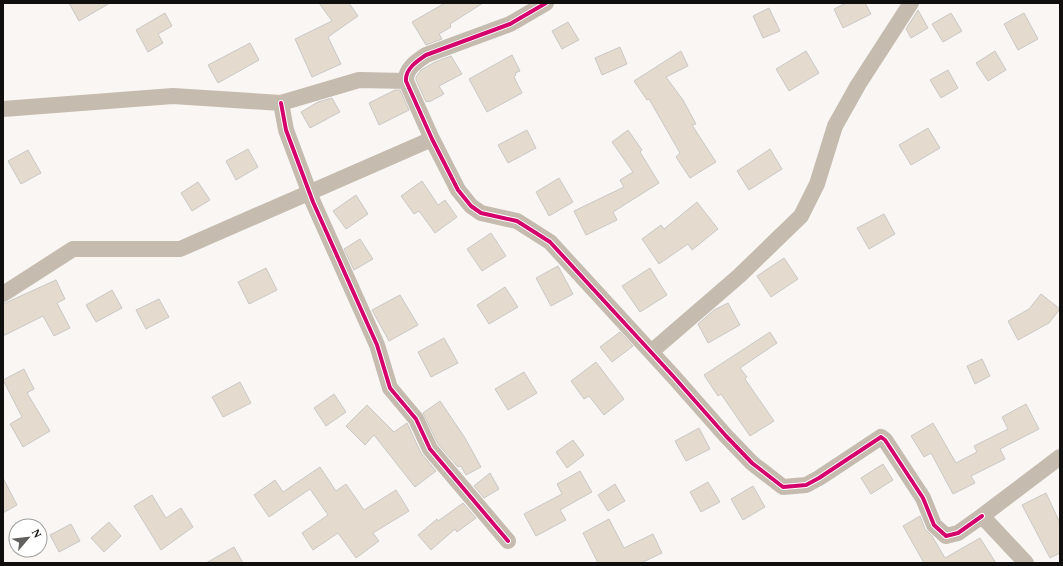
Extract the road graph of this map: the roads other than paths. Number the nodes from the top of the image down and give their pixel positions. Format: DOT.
graph roads {
  1 [pos="546,3"];
  2 [pos="912,3"];
  3 [pos="406,81"];
  4 [pos="281,103"];
  5 [pos="3,109"];
  6 [pos="432,139"];
  7 [pos="310,192"];
  8 [pos="3,294"];
  9 [pos="651,352"];
  10 [pos="1060,457"];
  11 [pos="982,516"];
  12 [pos="508,541"];
  13 [pos="1026,563"];
  1 -- 3 [label="street"];
  2 -- 9 [label="street"];
  3 -- 4 [label="street"];
  3 -- 6 [label="street"];
  4 -- 5 [label="street"];
  4 -- 7 [label="street"];
  6 -- 7 [label="street"];
  6 -- 9 [label="street"];
  7 -- 8 [label="street"];
  7 -- 12 [label="street"];
  9 -- 11 [label="street"];
  10 -- 11 [label="street"];
  11 -- 13 [label="street"];
}
